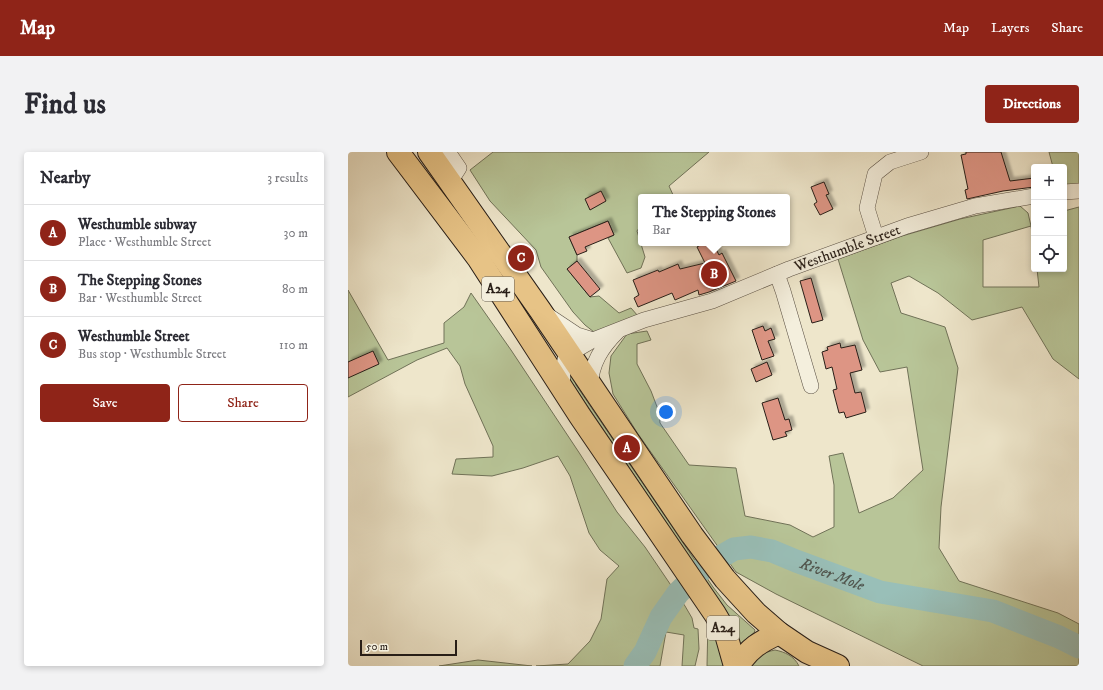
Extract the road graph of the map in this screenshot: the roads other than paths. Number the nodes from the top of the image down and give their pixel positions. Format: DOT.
graph roads {
  1 [pos="398,152"];
  2 [pos="429,152"];
  3 [pos="448,152"];
  4 [pos="921,152"];
  5 [pos="450,182"];
  6 [pos="1079,190"];
  7 [pos="1067,192"];
  8 [pos="1031,197"];
  9 [pos="876,237"];
  10 [pos="777,274"];
  11 [pos="540,310"];
  12 [pos="619,330"];
  13 [pos="593,340"];
  14 [pos="569,354"];
  15 [pos="590,385"];
  16 [pos="811,386"];
  17 [pos="562,388"];
  18 [pos="779,634"];
  19 [pos="808,659"];
  20 [pos="736,666"];
  21 [pos="838,666"];
  1 -- 17 [label="highway, A24"];
  2 -- 5 [label="highway, A24"];
  3 -- 5 [label="street"];
  4 -- 9 [label="street"];
  5 -- 11 [label="highway, A24"];
  6 -- 7 [label="street"];
  8 -- 9 [label="street, Westhumble Street"];
  9 -- 10 [label="street, Westhumble Street"];
  10 -- 12 [label="street, Westhumble Street"];
  10 -- 16 [label="street"];
  11 -- 13 [label="street"];
  11 -- 14 [label="highway, A24"];
  12 -- 13 [label="street, Westhumble Street"];
  12 -- 15 [label="street, Westhumble Street"];
  13 -- 14 [label="street, Westhumble Street"];
  14 -- 15 [label="highway, A24"];
  14 -- 17 [label="street"];
  15 -- 18 [label="highway, A24"];
  17 -- 20 [label="highway, A24"];
  18 -- 19 [label="highway"];
  18 -- 20 [label="highway"];
  19 -- 21 [label="highway"];
}
